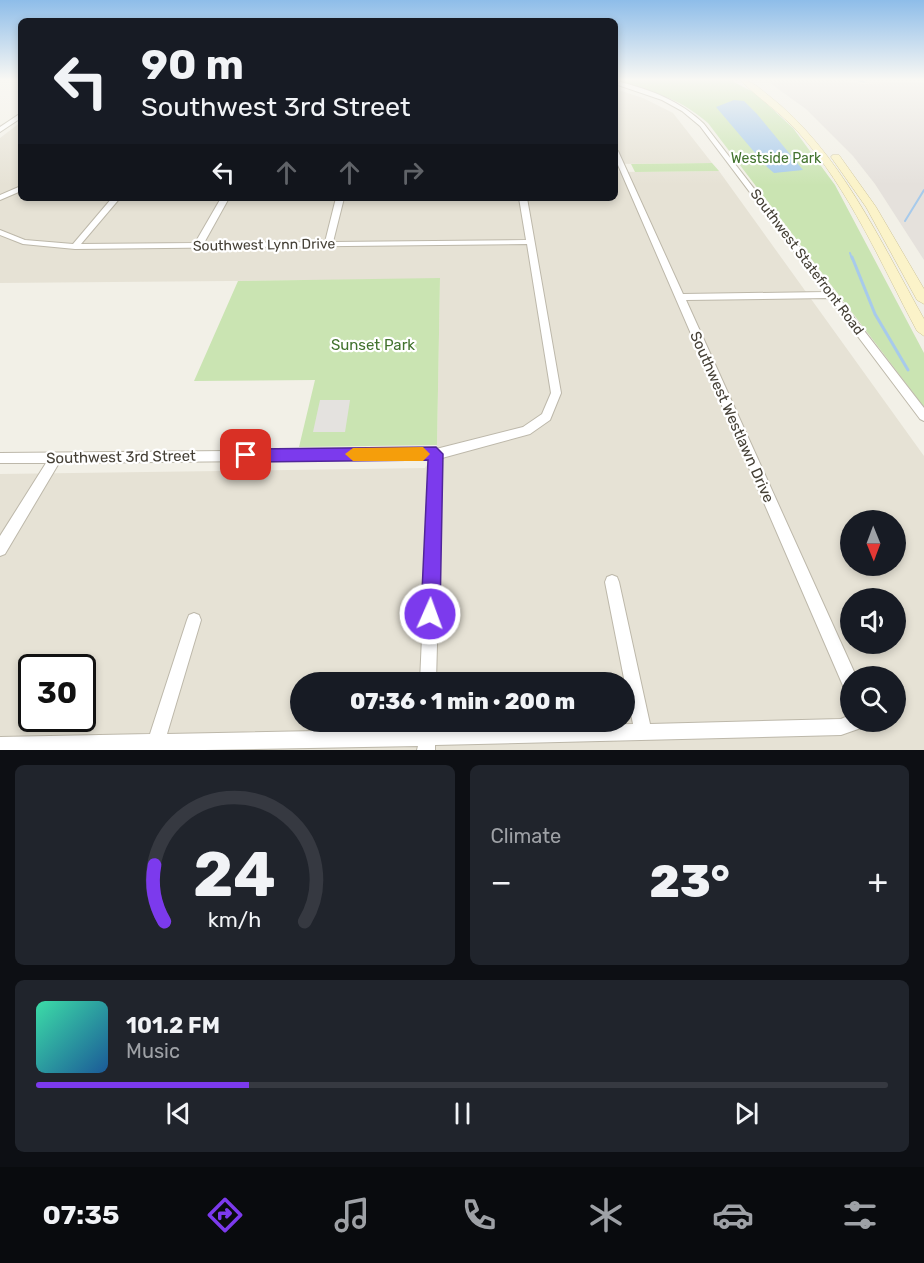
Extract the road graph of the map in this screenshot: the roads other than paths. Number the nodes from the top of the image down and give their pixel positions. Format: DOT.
graph roads {
  1 [pos="690,115"];
  2 [pos="786,115"];
  3 [pos="798,115"];
  4 [pos="18,117"];
  5 [pos="0,130"];
  6 [pos="618,158"];
  7 [pos="18,189"];
  8 [pos="0,198"];
  9 [pos="113,201"];
  10 [pos="223,201"];
  11 [pos="339,201"];
  12 [pos="523,201"];
  13 [pos="0,232"];
  14 [pos="530,242"];
  15 [pos="328,244"];
  16 [pos="198,246"];
  17 [pos="75,247"];
  18 [pos="832,295"];
  19 [pos="679,297"];
  20 [pos="924,300"];
  21 [pos="924,331"];
  22 [pos="924,416"];
  23 [pos="436,454"];
  24 [pos="0,458"];
  25 [pos="55,458"];
  26 [pos="0,549"];
  27 [pos="612,582"];
  28 [pos="194,620"];
  29 [pos="843,666"];
  30 [pos="428,672"];
  31 [pos="840,727"];
  32 [pos="643,734"];
  33 [pos="427,736"];
  34 [pos="156,742"];
  35 [pos="0,746"];
  1 -- 18 [label="street, Southwest Statefront Road"];
  2 -- 21 [label="main road"];
  3 -- 20 [label="main road"];
  4 -- 5 [label="street"];
  6 -- 19 [label="street, Southwest Westlawn Drive"];
  7 -- 8 [label="street"];
  9 -- 17 [label="street"];
  10 -- 16 [label="street"];
  11 -- 15 [label="street"];
  12 -- 14 [label="street"];
  13 -- 17 [label="street, Southwest Lynn Drive"];
  14 -- 15 [label="street, Southwest Lynn Drive"];
  14 -- 23 [label="street, Southwest 3rd Street"];
  15 -- 16 [label="street, Southwest Lynn Drive"];
  16 -- 17 [label="street, Southwest Lynn Drive"];
  18 -- 19 [label="street"];
  18 -- 22 [label="street, Southwest Statefront Road"];
  19 -- 29 [label="street, Southwest Westlawn Drive"];
  23 -- 25 [label="street, Southwest 3rd Street"];
  23 -- 30 [label="street"];
  24 -- 25 [label="street, Southwest 3rd Street"];
  25 -- 26 [label="street"];
  27 -- 32 [label="street"];
  28 -- 34 [label="street"];
  31 -- 32 [label="street"];
  32 -- 33 [label="street"];
  33 -- 34 [label="street"];
  34 -- 35 [label="street"];
}
